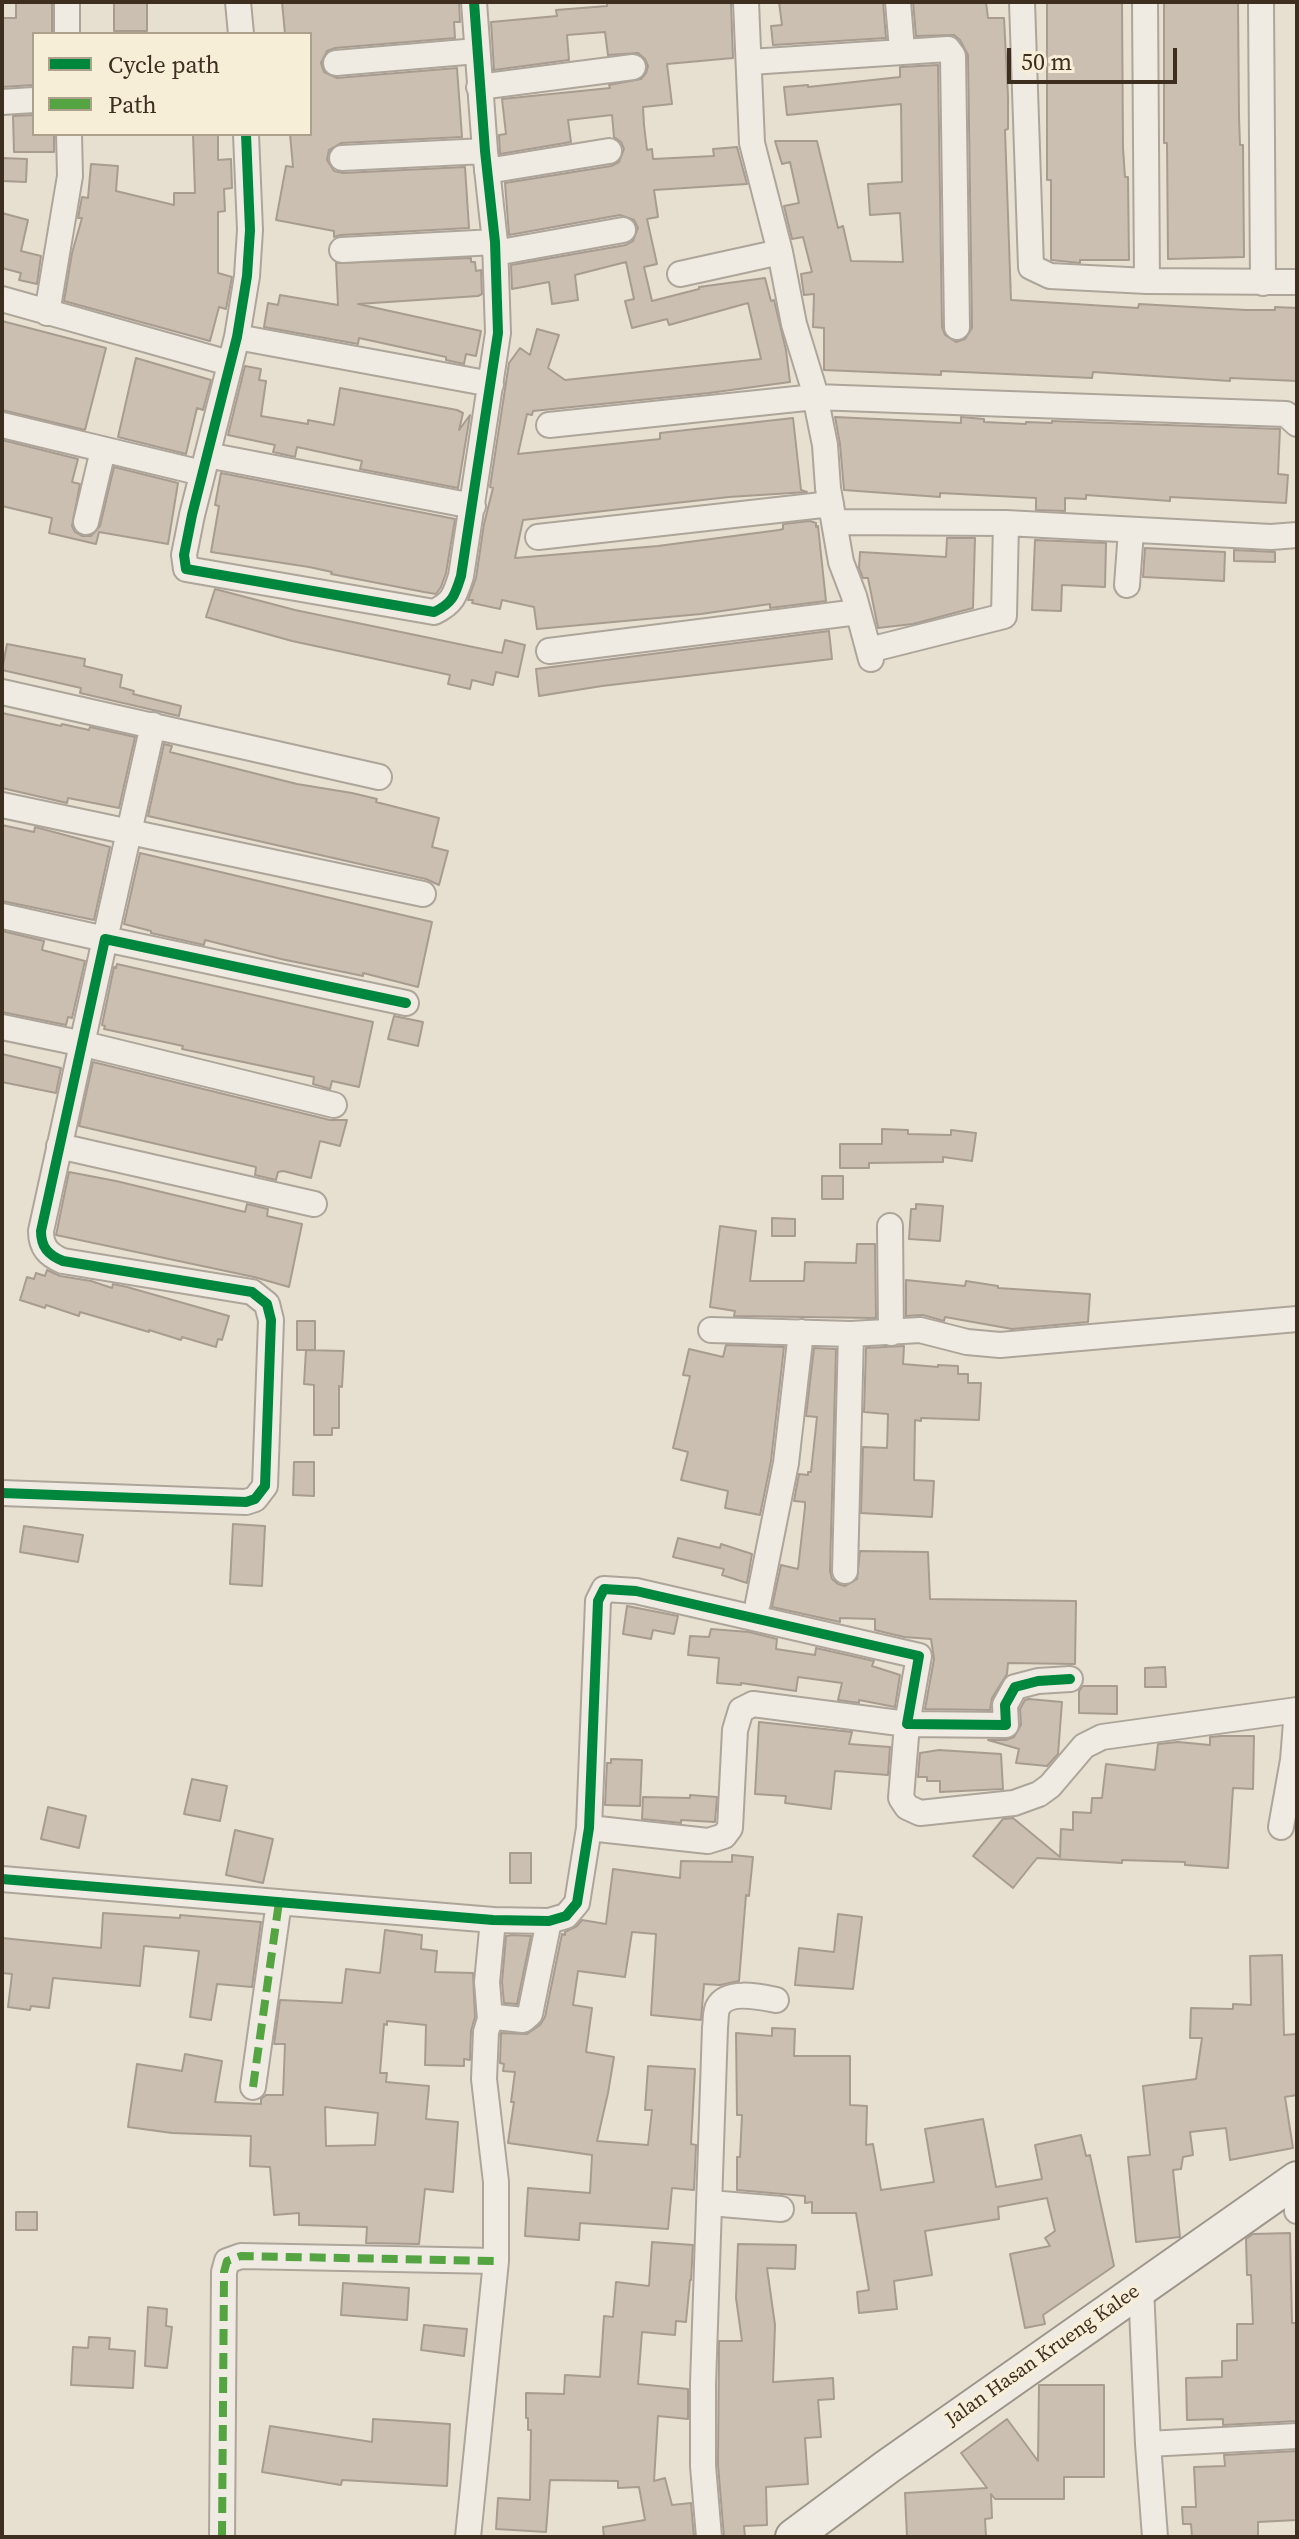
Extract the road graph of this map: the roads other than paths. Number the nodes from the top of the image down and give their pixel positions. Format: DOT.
graph roads {
  1 [pos="67,2"];
  2 [pos="238,2"];
  3 [pos="474,2"];
  4 [pos="746,2"];
  5 [pos="898,2"];
  6 [pos="1022,2"];
  7 [pos="1145,2"];
  8 [pos="1261,2"];
  9 [pos="67,32"];
  10 [pos="241,32"];
  11 [pos="902,50"];
  12 [pos="477,51"];
  13 [pos="750,62"];
  14 [pos="336,63"];
  15 [pos="633,67"];
  16 [pos="479,87"];
  17 [pos="32,100"];
  18 [pos="2,102"];
  19 [pos="69,136"];
  20 [pos="246,136"];
  21 [pos="609,151"];
  22 [pos="342,158"];
  23 [pos="486,161"];
  24 [pos="623,230"];
  25 [pos="495,248"];
  26 [pos="342,250"];
  27 [pos="780,252"];
  28 [pos="680,274"];
  29 [pos="1147,281"];
  30 [pos="1297,282"];
  31 [pos="1263,283"];
  32 [pos="2,299"];
  33 [pos="47,313"];
  34 [pos="957,327"];
  35 [pos="237,337"];
  36 [pos="229,363"];
  37 [pos="491,384"];
  38 [pos="816,398"];
  39 [pos="1293,417"];
  40 [pos="2,425"];
  41 [pos="549,425"];
  42 [pos="103,450"];
  43 [pos="205,464"];
  44 [pos="473,506"];
  45 [pos="833,513"];
  46 [pos="86,522"];
  47 [pos="1006,523"];
  48 [pos="1131,531"];
  49 [pos="1297,535"];
  50 [pos="538,537"];
  51 [pos="1127,585"];
  52 [pos="858,612"];
  53 [pos="549,651"];
  54 [pos="2,692"];
  55 [pos="153,725"];
  56 [pos="379,777"];
  57 [pos="2,805"];
  58 [pos="128,832"];
  59 [pos="423,894"];
  60 [pos="2,916"];
  61 [pos="105,939"];
  62 [pos="406,1003"];
  63 [pos="2,1027"];
  64 [pos="84,1044"];
  65 [pos="334,1105"];
  66 [pos="59,1146"];
  67 [pos="314,1204"];
  68 [pos="890,1226"];
  69 [pos="1297,1319"];
  70 [pos="711,1330"];
  71 [pos="801,1332"];
  72 [pos="891,1333"];
  73 [pos="851,1334"];
  74 [pos="2,1493"];
  75 [pos="845,1571"];
  76 [pos="758,1603"];
  77 [pos="1070,1679"];
  78 [pos="1297,1710"];
  79 [pos="907,1724"];
  80 [pos="1281,1827"];
  81 [pos="589,1828"];
  82 [pos="2,1879"];
  83 [pos="279,1902"];
  84 [pos="493,1920"];
  85 [pos="549,1921"];
  86 [pos="776,2000"];
  87 [pos="490,2019"];
  88 [pos="253,2087"];
  89 [pos="1297,2190"];
  90 [pos="710,2203"];
  91 [pos="781,2209"];
  92 [pos="496,2261"];
  93 [pos="1141,2287"];
  94 [pos="1297,2436"];
  95 [pos="1148,2444"];
  96 [pos="222,2537"];
  97 [pos="468,2537"];
  98 [pos="709,2537"];
  99 [pos="793,2537"];
  100 [pos="1155,2537"];
  1 -- 9 [label="street"];
  2 -- 10 [label="street"];
  3 -- 12 [label="street"];
  4 -- 13 [label="street"];
  5 -- 11 [label="street"];
  6 -- 29 [label="street"];
  7 -- 29 [label="street"];
  8 -- 31 [label="street"];
  11 -- 13 [label="street"];
  11 -- 34 [label="street"];
  12 -- 14 [label="street"];
  12 -- 16 [label="street"];
  13 -- 27 [label="street"];
  15 -- 16 [label="street"];
  16 -- 23 [label="street"];
  17 -- 18 [label="street"];
  19 -- 33 [label="street"];
  20 -- 35 [label="street"];
  21 -- 23 [label="street"];
  22 -- 23 [label="street"];
  23 -- 25 [label="street"];
  24 -- 25 [label="street"];
  25 -- 26 [label="street"];
  25 -- 37 [label="street"];
  27 -- 28 [label="street"];
  27 -- 38 [label="street"];
  29 -- 31 [label="street"];
  30 -- 31 [label="street"];
  32 -- 33 [label="street"];
  33 -- 36 [label="street"];
  35 -- 36 [label="street"];
  35 -- 37 [label="street"];
  36 -- 43 [label="street"];
  37 -- 44 [label="street"];
  38 -- 39 [label="street"];
  38 -- 41 [label="street"];
  38 -- 45 [label="street"];
  40 -- 42 [label="street"];
  42 -- 43 [label="street"];
  42 -- 46 [label="street"];
  43 -- 44 [label="street"];
  43 -- 44 [label="street"];
  45 -- 47 [label="street"];
  45 -- 50 [label="street"];
  45 -- 52 [label="street"];
  47 -- 48 [label="street"];
  47 -- 52 [label="street"];
  48 -- 49 [label="street"];
  48 -- 51 [label="street"];
  52 -- 53 [label="street"];
  54 -- 55 [label="street"];
  55 -- 56 [label="street"];
  55 -- 58 [label="street"];
  57 -- 58 [label="street"];
  58 -- 59 [label="street"];
  58 -- 61 [label="street"];
  60 -- 61 [label="street"];
  61 -- 62 [label="street"];
  61 -- 64 [label="street"];
  63 -- 64 [label="street"];
  64 -- 65 [label="street"];
  64 -- 66 [label="street"];
  66 -- 67 [label="street"];
  66 -- 74 [label="street"];
  68 -- 72 [label="street"];
  69 -- 72 [label="street"];
  70 -- 71 [label="street"];
  71 -- 73 [label="street"];
  71 -- 76 [label="street"];
  72 -- 73 [label="street"];
  73 -- 75 [label="street"];
  77 -- 79 [label="street"];
  78 -- 79 [label="street"];
  78 -- 80 [label="street"];
  79 -- 81 [label="street"];
  79 -- 81 [label="street"];
  81 -- 85 [label="street"];
  82 -- 83 [label="street"];
  83 -- 84 [label="street"];
  83 -- 88 [label="street"];
  84 -- 85 [label="street"];
  84 -- 87 [label="street"];
  85 -- 87 [label="street"];
  86 -- 90 [label="street"];
  87 -- 92 [label="street"];
  89 -- 93 [label="street, Jalan Hasan Krueng Kalee"];
  90 -- 91 [label="street"];
  90 -- 98 [label="street"];
  92 -- 96 [label="street"];
  92 -- 97 [label="street"];
  93 -- 95 [label="street"];
  93 -- 99 [label="street, Jalan Hasan Krueng Kalee"];
  94 -- 95 [label="street"];
  95 -- 100 [label="street"];
}
